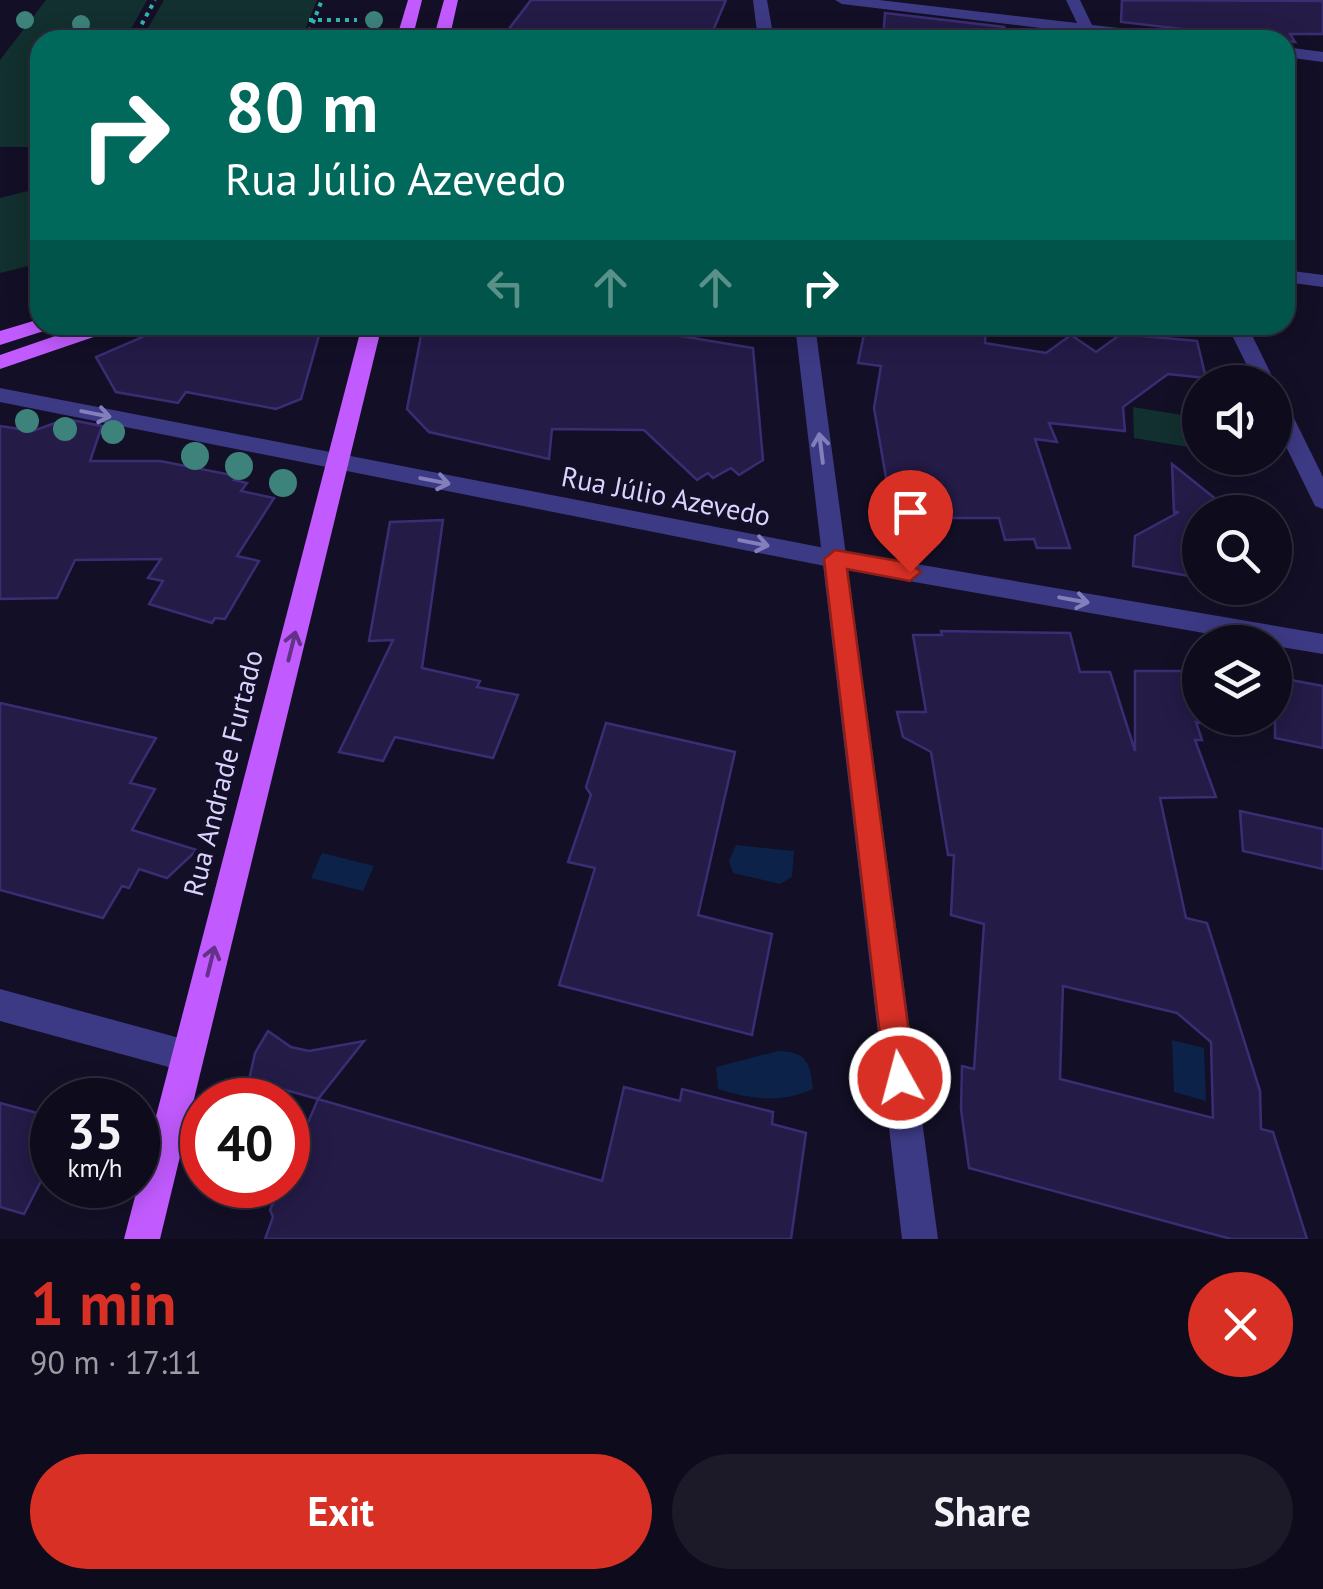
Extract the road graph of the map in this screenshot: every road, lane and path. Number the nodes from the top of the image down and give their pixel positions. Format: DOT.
graph roads {
  1 [pos="155,0"];
  2 [pos="322,0"];
  3 [pos="416,0"];
  4 [pos="451,0"];
  5 [pos="760,0"];
  6 [pos="842,0"];
  7 [pos="1072,0"];
  8 [pos="312,20"];
  9 [pos="357,20"];
  10 [pos="138,30"];
  11 [pos="309,30"];
  12 [pos="407,30"];
  13 [pos="444,30"];
  14 [pos="764,30"];
  15 [pos="1061,30"];
  16 [pos="1088,30"];
  17 [pos="1295,53"];
  18 [pos="1323,57"];
  19 [pos="1295,277"];
  20 [pos="1323,281"];
  21 [pos="30,328"];
  22 [pos="68,335"];
  23 [pos="78,335"];
  24 [pos="370,335"];
  25 [pos="806,335"];
  26 [pos="1242,335"];
  27 [pos="0,338"];
  28 [pos="55,343"];
  29 [pos="0,362"];
  30 [pos="1257,365"];
  31 [pos="0,396"];
  32 [pos="1292,437"];
  33 [pos="339,463"];
  34 [pos="1323,500"];
  35 [pos="835,559"];
  36 [pos="1323,644"];
  37 [pos="0,1005"];
  38 [pos="186,1056"];
  39 [pos="142,1239"];
  40 [pos="920,1239"];
  1 -- 10 [label="path"];
  2 -- 8 [label="path"];
  3 -- 12 [label="main road"];
  4 -- 13 [label="main road"];
  5 -- 14 [label="street"];
  6 -- 15 [label="street"];
  7 -- 16 [label="street"];
  8 -- 9 [label="path"];
  8 -- 11 [label="path"];
  17 -- 18 [label="street"];
  19 -- 20 [label="street"];
  21 -- 27 [label="main road"];
  22 -- 28 [label="main road"];
  23 -- 28 [label="main road"];
  24 -- 33 [label="main road, Rua Andrade Furtado"];
  35 -- 25 [label="street, one-way"];
  26 -- 30 [label="street"];
  28 -- 29 [label="main road"];
  31 -- 33 [label="street, Rua Júlio Azevedo, one-way"];
  32 -- 34 [label="street"];
  33 -- 35 [label="street, Rua Júlio Azevedo, one-way"];
  38 -- 33 [label="main road, Rua Andrade Furtado, one-way"];
  35 -- 36 [label="street, Rua Júlio Azevedo, one-way"];
  35 -- 40 [label="street"];
  37 -- 38 [label="street"];
  38 -- 39 [label="main road, Rua Andrade Furtado"];
}
